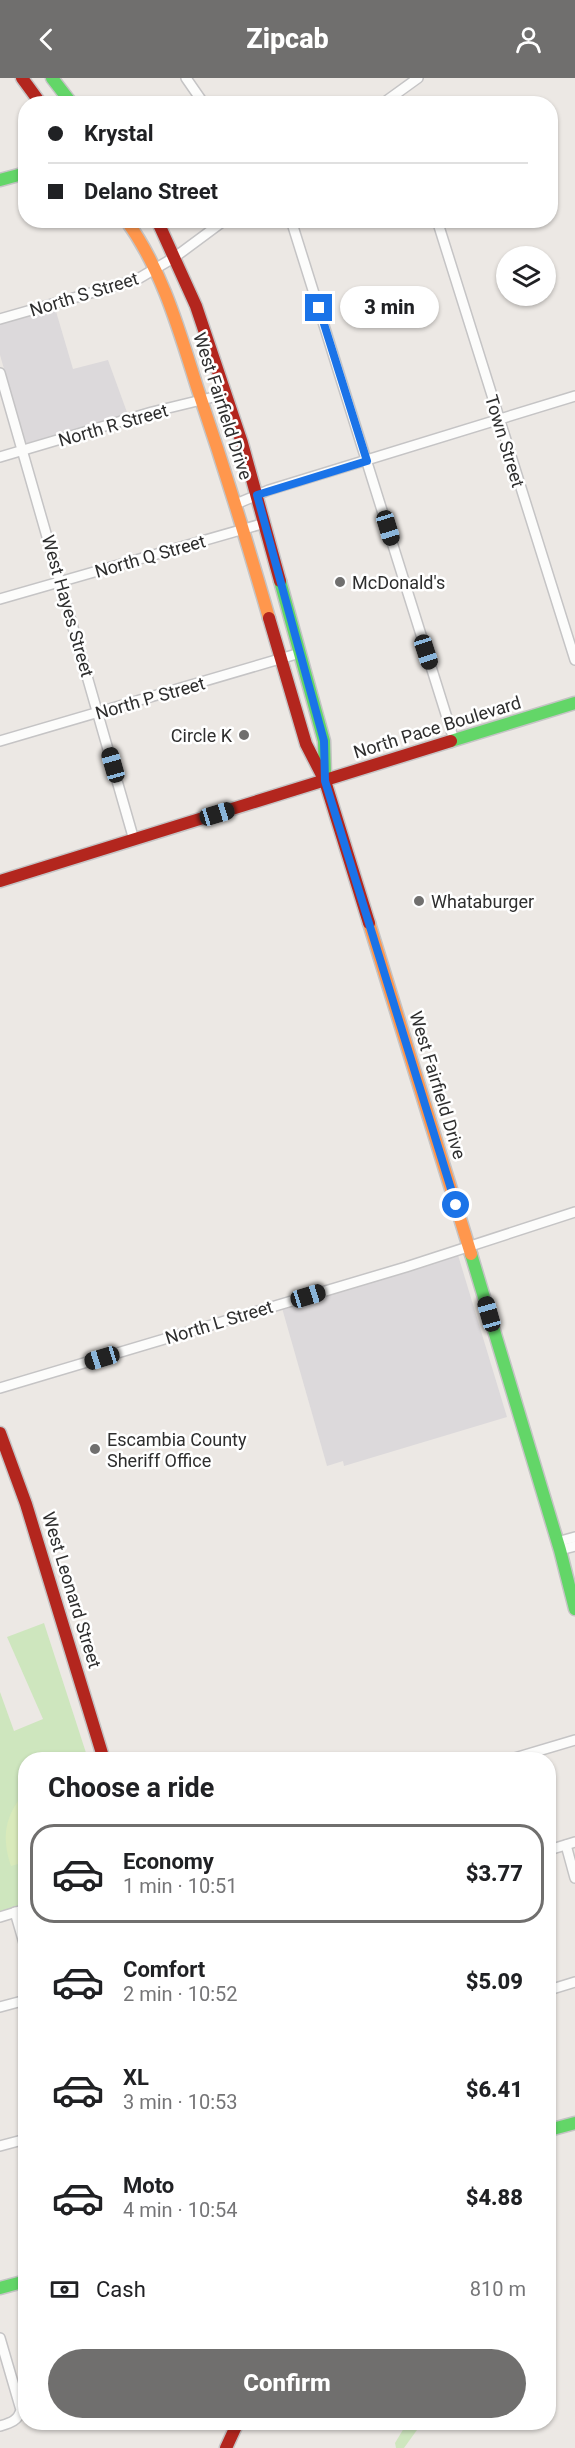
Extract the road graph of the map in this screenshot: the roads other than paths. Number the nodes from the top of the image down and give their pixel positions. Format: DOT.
graph roads {
  1 [pos="22,78"];
  2 [pos="52,78"];
  3 [pos="186,78"];
  4 [pos="418,78"];
  5 [pos="398,93"];
  6 [pos="35,96"];
  7 [pos="66,96"];
  8 [pos="198,96"];
  9 [pos="394,96"];
  10 [pos="399,96"];
  11 [pos="18,175"];
  12 [pos="0,180"];
  13 [pos="132,228"];
  14 [pos="161,228"];
  15 [pos="214,228"];
  16 [pos="294,228"];
  17 [pos="439,228"];
  18 [pos="175,257"];
  19 [pos="155,269"];
  20 [pos="0,319"];
  21 [pos="0,373"];
  22 [pos="226,394"];
  23 [pos="575,396"];
  24 [pos="201,401"];
  25 [pos="499,420"];
  26 [pos="22,450"];
  27 [pos="0,457"];
  28 [pos="367,461"];
  29 [pos="257,495"];
  30 [pos="236,504"];
  31 [pos="265,523"];
  32 [pos="243,529"];
  33 [pos="60,582"];
  34 [pos="0,599"];
  35 [pos="300,653"];
  36 [pos="282,660"];
  37 [pos="575,660"];
  38 [pos="575,703"];
  39 [pos="98,713"];
  40 [pos="454,740"];
  41 [pos="0,741"];
  42 [pos="325,781"];
  43 [pos="134,840"];
  44 [pos="0,881"];
  45 [pos="575,1212"];
  46 [pos="468,1247"];
  47 [pos="0,1388"];
  48 [pos="0,1433"];
  49 [pos="575,1537"];
  50 [pos="559,1546"];
  51 [pos="575,1546"];
  52 [pos="574,1608"];
  53 [pos="575,1620"];
  54 [pos="575,1740"];
  55 [pos="102,1752"];
  56 [pos="535,1752"];
  57 [pos="570,1843"];
  58 [pos="575,1878"];
  59 [pos="18,1911"];
  60 [pos="15,1912"];
  61 [pos="0,1917"];
  62 [pos="18,1922"];
  63 [pos="575,1982"];
  64 [pos="556,1988"];
  65 [pos="18,2002"];
  66 [pos="0,2007"];
  67 [pos="575,2122"];
  68 [pos="556,2128"];
  69 [pos="18,2141"];
  70 [pos="0,2146"];
  71 [pos="18,2283"];
  72 [pos="0,2288"];
  73 [pos="0,2338"];
  74 [pos="18,2399"];
  75 [pos="18,2414"];
  76 [pos="0,2426"];
  77 [pos="234,2430"];
  78 [pos="226,2448"];
  1 -- 6 [label="main road"];
  2 -- 7 [label="main road"];
  3 -- 8 [label="street"];
  4 -- 5 [label="street"];
  5 -- 9 [label="street"];
  5 -- 10 [label="street"];
  11 -- 12 [label="main road"];
  13 -- 19 [label="main road, West Fairfield Drive"];
  14 -- 18 [label="main road, West Fairfield Drive"];
  15 -- 18 [label="street, North S Street"];
  16 -- 28 [label="street"];
  17 -- 25 [label="street, Town Street"];
  18 -- 19 [label="street, North S Street"];
  18 -- 22 [label="main road, West Fairfield Drive"];
  19 -- 20 [label="street, North S Street"];
  19 -- 24 [label="main road, West Fairfield Drive"];
  21 -- 26 [label="street, West Hayes Street"];
  22 -- 24 [label="street, North R Street"];
  22 -- 29 [label="main road, West Fairfield Drive"];
  23 -- 25 [label="street"];
  24 -- 26 [label="street, North R Street"];
  24 -- 30 [label="main road, West Fairfield Drive"];
  25 -- 28 [label="street"];
  25 -- 37 [label="street, Town Street"];
  26 -- 27 [label="street, North R Street"];
  26 -- 33 [label="street, West Hayes Street"];
  28 -- 29 [label="street"];
  28 -- 40 [label="street"];
  29 -- 30 [label="street"];
  29 -- 31 [label="main road, West Fairfield Drive"];
  30 -- 32 [label="main road, West Fairfield Drive"];
  31 -- 32 [label="street, North Q Street"];
  31 -- 35 [label="main road, West Fairfield Drive"];
  32 -- 33 [label="street, North Q Street"];
  32 -- 36 [label="main road, West Fairfield Drive"];
  33 -- 34 [label="street, North Q Street"];
  33 -- 39 [label="street, West Hayes Street"];
  35 -- 36 [label="street, North P Street"];
  35 -- 42 [label="main road, West Fairfield Drive"];
  36 -- 39 [label="street, North P Street"];
  36 -- 42 [label="main road, West Fairfield Drive"];
  38 -- 40 [label="main road, North Pace Boulevard"];
  39 -- 41 [label="street, North P Street"];
  39 -- 43 [label="street, West Hayes Street"];
  40 -- 42 [label="main road, North Pace Boulevard"];
  42 -- 43 [label="main road, North Pace Boulevard"];
  42 -- 46 [label="main road, West Fairfield Drive"];
  43 -- 44 [label="main road, North Pace Boulevard"];
  45 -- 46 [label="street, North L Street"];
  46 -- 47 [label="street, North L Street"];
  46 -- 50 [label="main road, West Fairfield Drive"];
  48 -- 55 [label="main road, West Leonard Street"];
  49 -- 50 [label="street"];
  50 -- 51 [label="street"];
  50 -- 52 [label="main road, West Fairfield Drive"];
  52 -- 53 [label="main road, West Fairfield Drive"];
  54 -- 56 [label="street"];
  57 -- 58 [label="street"];
  59 -- 60 [label="street"];
  60 -- 61 [label="street"];
  60 -- 62 [label="street"];
  63 -- 64 [label="street"];
  65 -- 66 [label="street"];
  67 -- 68 [label="main road"];
  69 -- 70 [label="street"];
  71 -- 72 [label="main road"];
  73 -- 74 [label="street"];
  75 -- 76 [label="street"];
  77 -- 78 [label="main road"];
}
